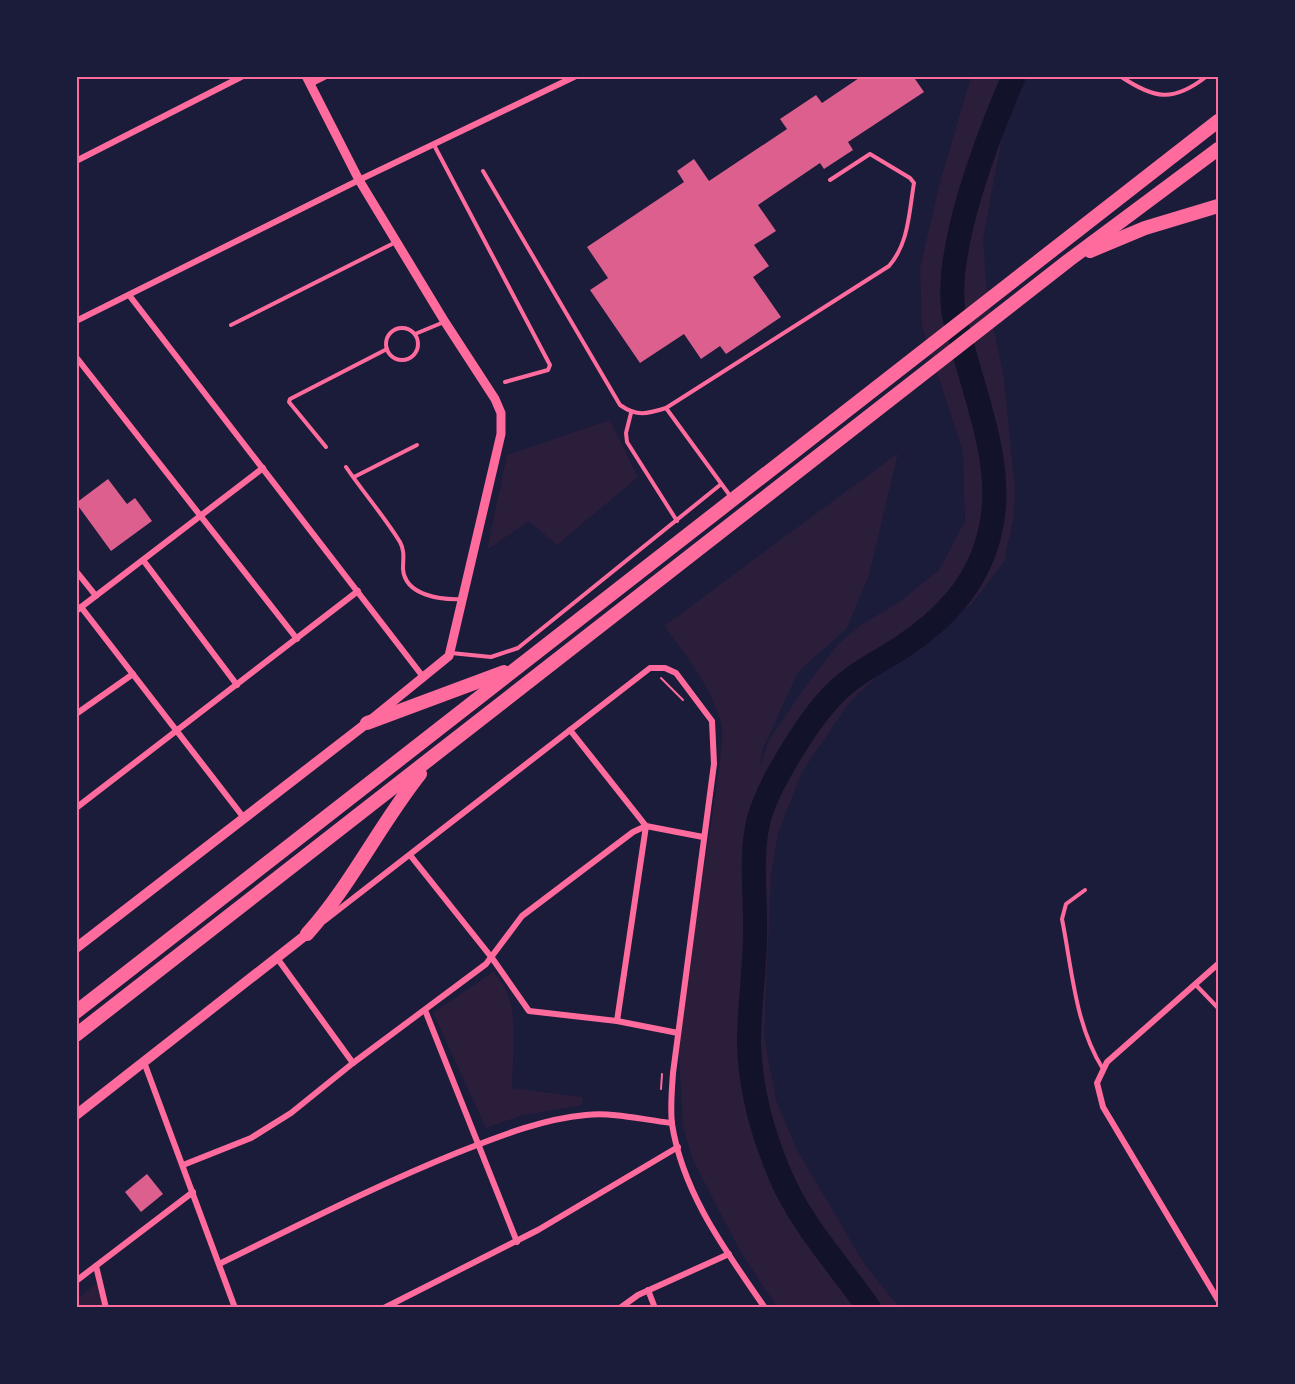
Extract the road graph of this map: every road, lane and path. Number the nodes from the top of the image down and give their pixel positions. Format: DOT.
graph roads {
  1 [pos="243,76"];
  2 [pos="326,76"];
  3 [pos="576,76"];
  4 [pos="1120,76"];
  5 [pos="1207,76"];
  6 [pos="308,80"];
  7 [pos="1218,121"];
  8 [pos="434,145"];
  9 [pos="1218,149"];
  10 [pos="76,161"];
  11 [pos="483,171"];
  12 [pos="359,180"];
  13 [pos="830,180"];
  14 [pos="1218,207"];
  15 [pos="396,242"];
  16 [pos="1069,260"];
  17 [pos="129,295"];
  18 [pos="76,321"];
  19 [pos="445,322"];
  20 [pos="231,325"];
  21 [pos="415,334"];
  22 [pos="387,349"];
  23 [pos="76,357"];
  24 [pos="505,382"];
  25 [pos="666,408"];
  26 [pos="631,412"];
  27 [pos="417,445"];
  28 [pos="326,447"];
  29 [pos="346,467"];
  30 [pos="263,468"];
  31 [pos="353,478"];
  32 [pos="720,484"];
  33 [pos="733,500"];
  34 [pos="201,516"];
  35 [pos="677,521"];
  36 [pos="143,560"];
  37 [pos="76,571"];
  38 [pos="358,591"];
  39 [pos="96,596"];
  40 [pos="464,599"];
  41 [pos="79,609"];
  42 [pos="297,639"];
  43 [pos="450,653"];
  44 [pos="527,660"];
  45 [pos="133,674"];
  46 [pos="424,678"];
  47 [pos="237,685"];
  48 [pos="76,714"];
  49 [pos="367,723"];
  50 [pos="570,730"];
  51 [pos="177,731"];
  52 [pos="434,757"];
  53 [pos="76,808"];
  54 [pos="244,818"];
  55 [pos="646,826"];
  56 [pos="703,837"];
  57 [pos="410,855"];
  58 [pos="1085,890"];
  59 [pos="307,934"];
  60 [pos="76,948"];
  61 [pos="277,958"];
  62 [pos="492,958"];
  63 [pos="1218,964"];
  64 [pos="1195,984"];
  65 [pos="1218,1008"];
  66 [pos="425,1010"];
  67 [pos="76,1012"];
  68 [pos="616,1022"];
  69 [pos="678,1033"];
  70 [pos="76,1035"];
  71 [pos="144,1062"];
  72 [pos="353,1063"];
  73 [pos="1102,1069"];
  74 [pos="76,1115"];
  75 [pos="672,1123"];
  76 [pos="480,1144"];
  77 [pos="678,1147"];
  78 [pos="183,1165"];
  79 [pos="193,1192"];
  80 [pos="517,1242"];
  81 [pos="729,1254"];
  82 [pos="219,1264"];
  83 [pos="96,1266"];
  84 [pos="76,1281"];
  85 [pos="648,1290"];
  86 [pos="1218,1300"];
  87 [pos="106,1308"];
  88 [pos="235,1308"];
  89 [pos="384,1308"];
  90 [pos="620,1308"];
  91 [pos="655,1308"];
  92 [pos="765,1308"];
  1 -- 10 [label="street"];
  2 -- 6 [label="street"];
  3 -- 8 [label="street"];
  4 -- 5 [label="lane"];
  6 -- 12 [label="street"];
  7 -- 33 [label="highway"];
  8 -- 12 [label="street"];
  8 -- 24 [label="lane"];
  9 -- 16 [label="highway"];
  11 -- 26 [label="lane"];
  12 -- 15 [label="street"];
  12 -- 17 [label="street"];
  13 -- 25 [label="lane"];
  14 -- 16 [label="highway"];
  15 -- 19 [label="street"];
  15 -- 20 [label="lane"];
  16 -- 52 [label="highway"];
  17 -- 18 [label="street"];
  17 -- 30 [label="street"];
  19 -- 21 [label="lane"];
  19 -- 40 [label="street"];
  21 -- 22 [label="lane"];
  21 -- 22 [label="lane"];
  22 -- 28 [label="lane"];
  23 -- 34 [label="street"];
  25 -- 26 [label="lane"];
  25 -- 32 [label="lane"];
  26 -- 35 [label="lane"];
  27 -- 31 [label="lane"];
  29 -- 31 [label="lane"];
  30 -- 34 [label="street"];
  30 -- 38 [label="street"];
  31 -- 40 [label="lane"];
  32 -- 33 [label="lane"];
  32 -- 35 [label="lane"];
  33 -- 44 [label="highway"];
  34 -- 36 [label="street"];
  34 -- 42 [label="street"];
  35 -- 43 [label="lane"];
  36 -- 39 [label="street"];
  36 -- 47 [label="street"];
  37 -- 39 [label="street"];
  38 -- 42 [label="street"];
  38 -- 46 [label="street"];
  39 -- 41 [label="street"];
  40 -- 43 [label="street"];
  41 -- 45 [label="street"];
  42 -- 47 [label="street"];
  43 -- 46 [label="street"];
  44 -- 49 [label="highway"];
  44 -- 67 [label="highway"];
  45 -- 48 [label="street"];
  45 -- 51 [label="street"];
  46 -- 49 [label="street"];
  47 -- 51 [label="street"];
  49 -- 54 [label="main road"];
  50 -- 55 [label="street"];
  50 -- 56 [label="street"];
  50 -- 57 [label="street"];
  51 -- 53 [label="street"];
  51 -- 54 [label="street"];
  52 -- 59 [label="highway"];
  52 -- 70 [label="highway"];
  54 -- 60 [label="main road"];
  55 -- 56 [label="street"];
  55 -- 62 [label="street"];
  55 -- 68 [label="street"];
  56 -- 69 [label="street"];
  57 -- 59 [label="street"];
  57 -- 62 [label="street"];
  58 -- 73 [label="lane"];
  59 -- 61 [label="main road"];
  61 -- 71 [label="main road"];
  61 -- 72 [label="street"];
  62 -- 66 [label="street"];
  62 -- 68 [label="street"];
  63 -- 64 [label="street"];
  64 -- 65 [label="lane"];
  64 -- 73 [label="street"];
  66 -- 72 [label="street"];
  66 -- 76 [label="street"];
  68 -- 69 [label="street"];
  69 -- 75 [label="street"];
  71 -- 74 [label="main road"];
  71 -- 78 [label="street"];
  72 -- 78 [label="street"];
  73 -- 86 [label="street"];
  75 -- 76 [label="street"];
  75 -- 77 [label="street"];
  76 -- 80 [label="street"];
  76 -- 82 [label="street"];
  77 -- 80 [label="street"];
  77 -- 81 [label="street"];
  78 -- 79 [label="street"];
  79 -- 82 [label="street"];
  79 -- 83 [label="street"];
  80 -- 89 [label="street"];
  81 -- 85 [label="street"];
  81 -- 92 [label="street"];
  82 -- 88 [label="street"];
  83 -- 84 [label="street"];
  83 -- 87 [label="street"];
  85 -- 90 [label="street"];
  85 -- 91 [label="street"];
}
